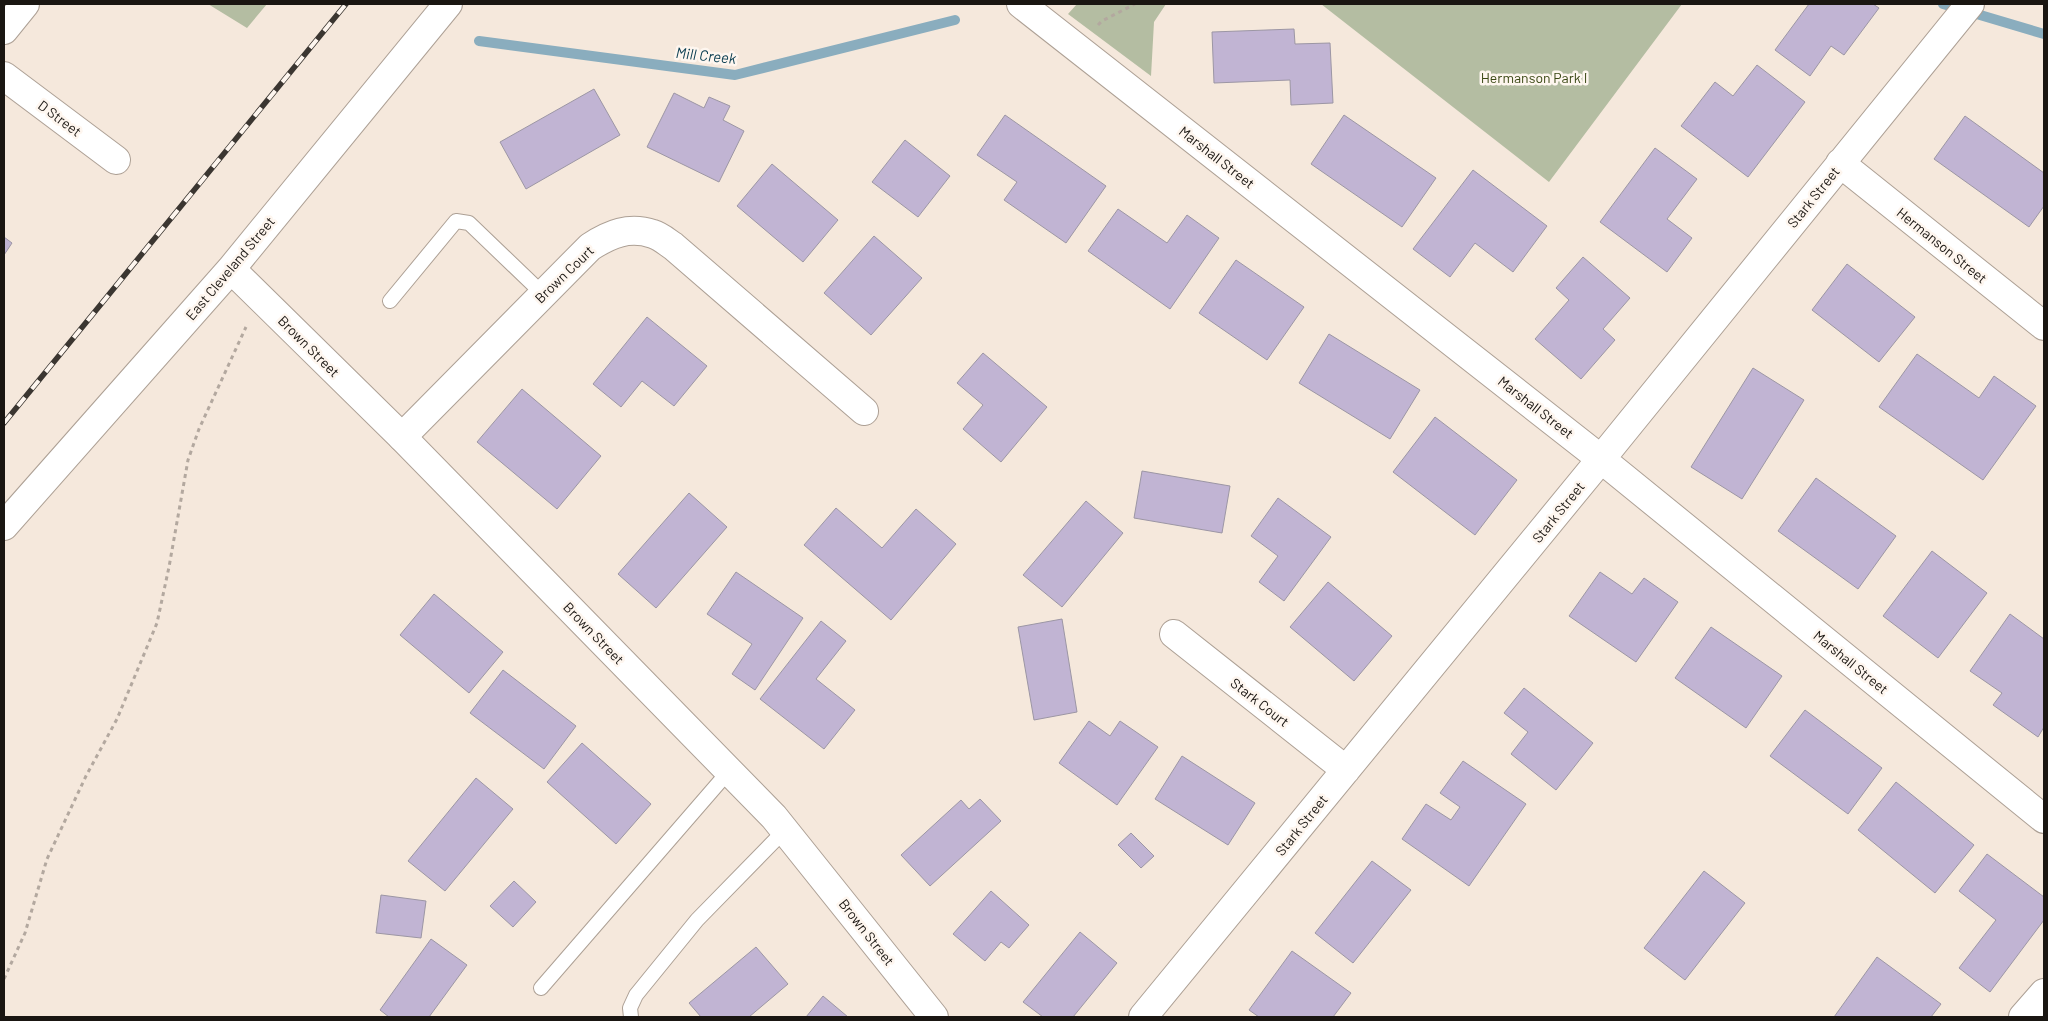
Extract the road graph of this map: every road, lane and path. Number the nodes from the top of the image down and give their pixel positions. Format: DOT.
graph roads {
  1 [pos="25,4"];
  2 [pos="448,4"];
  3 [pos="1021,4"];
  4 [pos="1135,4"];
  5 [pos="1970,4"];
  6 [pos="4,30"];
  7 [pos="1078,48"];
  8 [pos="4,76"];
  9 [pos="116,160"];
  10 [pos="1840,163"];
  11 [pos="231,269"];
  12 [pos="543,294"];
  13 [pos="390,301"];
  14 [pos="2044,326"];
  15 [pos="246,327"];
  16 [pos="864,411"];
  17 [pos="402,438"];
  18 [pos="1601,459"];
  19 [pos="4,526"];
  20 [pos="1174,634"];
  21 [pos="1346,770"];
  22 [pos="729,771"];
  23 [pos="2044,819"];
  24 [pos="785,830"];
  25 [pos="4,979"];
  26 [pos="541,988"];
  27 [pos="2044,993"];
  28 [pos="631,1017"];
  29 [pos="934,1017"];
  30 [pos="1143,1017"];
  31 [pos="2023,1017"];
  1 -- 6 [label="street"];
  2 -- 11 [label="street, East Cleveland Street"];
  3 -- 7 [label="street, Marshall Street"];
  4 -- 7 [label="path"];
  5 -- 10 [label="street, Stark Street"];
  7 -- 18 [label="street, Marshall Street"];
  8 -- 9 [label="street, D Street"];
  10 -- 14 [label="street, Hermanson Street"];
  10 -- 18 [label="street, Stark Street"];
  11 -- 17 [label="street, Brown Street"];
  11 -- 19 [label="street, East Cleveland Street"];
  12 -- 13 [label="lane"];
  12 -- 16 [label="street, Brown Court"];
  12 -- 17 [label="street, Brown Court"];
  15 -- 25 [label="path"];
  17 -- 22 [label="street, Brown Street"];
  18 -- 21 [label="street, Stark Street"];
  18 -- 23 [label="street, Marshall Street"];
  20 -- 21 [label="street, Stark Court"];
  21 -- 30 [label="street, Stark Street"];
  22 -- 24 [label="street, Brown Street"];
  22 -- 26 [label="lane"];
  24 -- 28 [label="lane"];
  24 -- 29 [label="street, Brown Street"];
  27 -- 31 [label="street"];
}
